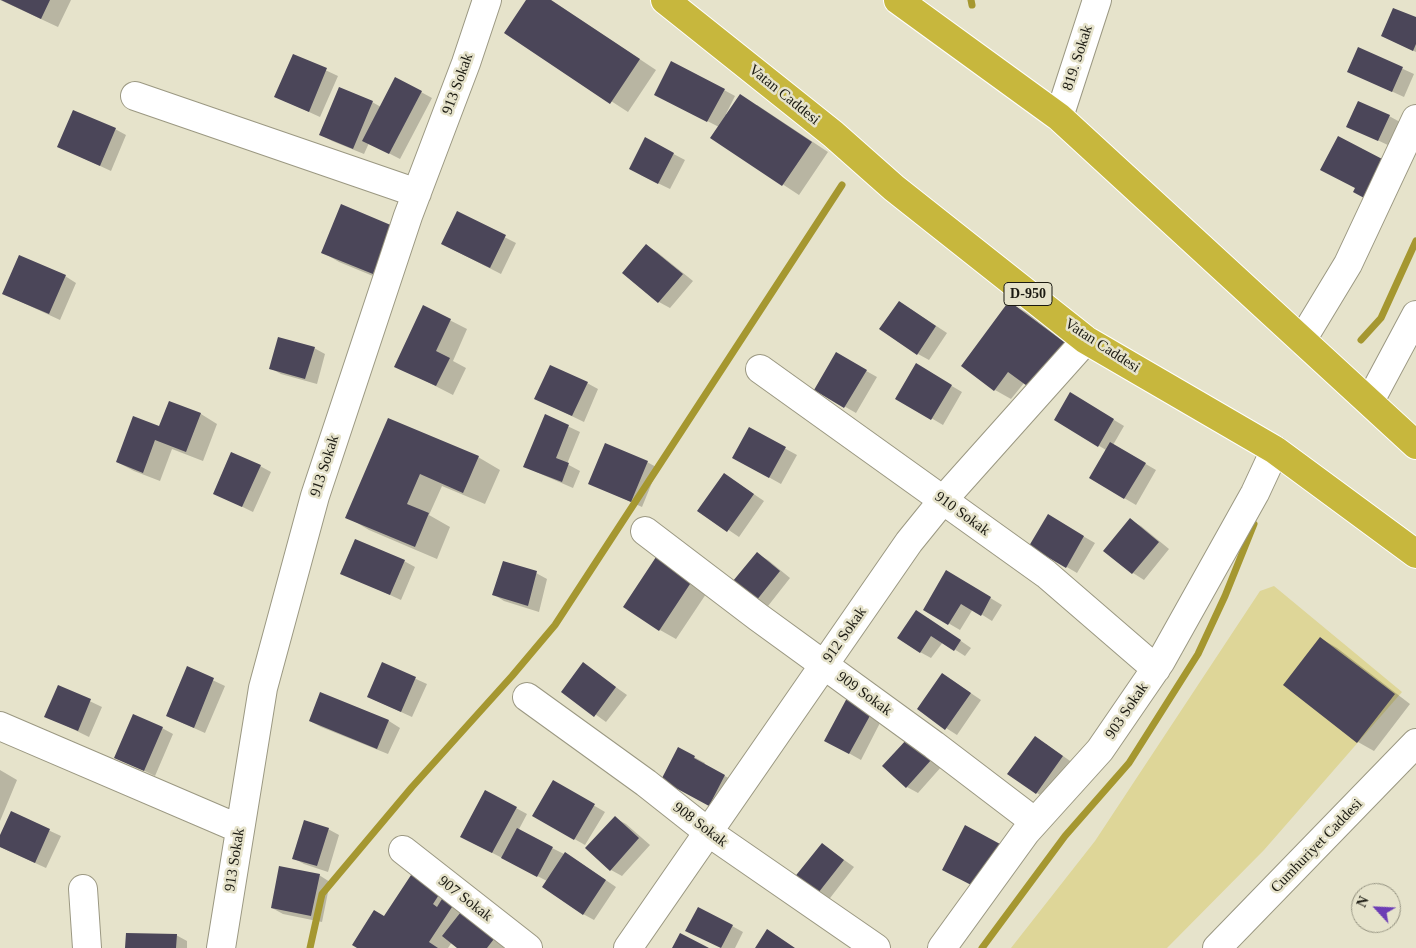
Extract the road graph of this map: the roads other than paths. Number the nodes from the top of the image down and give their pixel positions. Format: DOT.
graph roads {
  1 [pos="487,0"];
  2 [pos="665,0"];
  3 [pos="898,0"];
  4 [pos="1097,0"];
  5 [pos="135,96"];
  6 [pos="1059,117"];
  7 [pos="1416,119"];
  8 [pos="417,193"];
  9 [pos="1416,315"];
  10 [pos="1086,340"];
  11 [pos="1302,340"];
  12 [pos="760,369"];
  13 [pos="1370,401"];
  14 [pos="1416,445"];
  15 [pos="1275,450"];
  16 [pos="943,500"];
  17 [pos="645,531"];
  18 [pos="1416,554"];
  19 [pos="824,665"];
  20 [pos="1156,669"];
  21 [pos="527,697"];
  22 [pos="0,726"];
  23 [pos="1416,743"];
  24 [pos="1035,822"];
  25 [pos="240,829"];
  26 [pos="708,832"];
  27 [pos="403,850"];
  28 [pos="82,889"];
  29 [pos="87,948"];
  30 [pos="221,948"];
  31 [pos="528,948"];
  32 [pos="628,948"];
  33 [pos="876,948"];
  34 [pos="942,948"];
  35 [pos="1217,948"];
  1 -- 8 [label="street, 913 Sokak"];
  2 -- 10 [label="highway, Vatan Caddesi / D-950"];
  3 -- 6 [label="highway"];
  4 -- 6 [label="street, 819. Sokak"];
  5 -- 8 [label="street"];
  6 -- 11 [label="highway"];
  7 -- 11 [label="street"];
  8 -- 25 [label="street, 913 Sokak"];
  9 -- 13 [label="street"];
  10 -- 15 [label="highway, Vatan Caddesi / D-950"];
  10 -- 16 [label="street, 912 Sokak"];
  11 -- 13 [label="highway"];
  12 -- 16 [label="street, 910 Sokak"];
  13 -- 14 [label="highway"];
  15 -- 18 [label="highway, Vatan Caddesi / D-950"];
  15 -- 20 [label="street, 903 Sokak"];
  16 -- 19 [label="street, 912 Sokak"];
  16 -- 20 [label="street, 910 Sokak"];
  17 -- 19 [label="street, 909 Sokak"];
  19 -- 24 [label="street, 909 Sokak"];
  19 -- 26 [label="street, 912 Sokak"];
  20 -- 24 [label="street, 903 Sokak"];
  21 -- 26 [label="street, 908 Sokak"];
  22 -- 25 [label="street"];
  23 -- 35 [label="street, Cumhuriyet Caddesi"];
  24 -- 34 [label="street, 903 Sokak"];
  25 -- 30 [label="street, 913 Sokak"];
  26 -- 32 [label="street, 912 Sokak"];
  26 -- 33 [label="street, 908 Sokak"];
  27 -- 31 [label="street, 907 Sokak"];
  28 -- 29 [label="street"];
}
